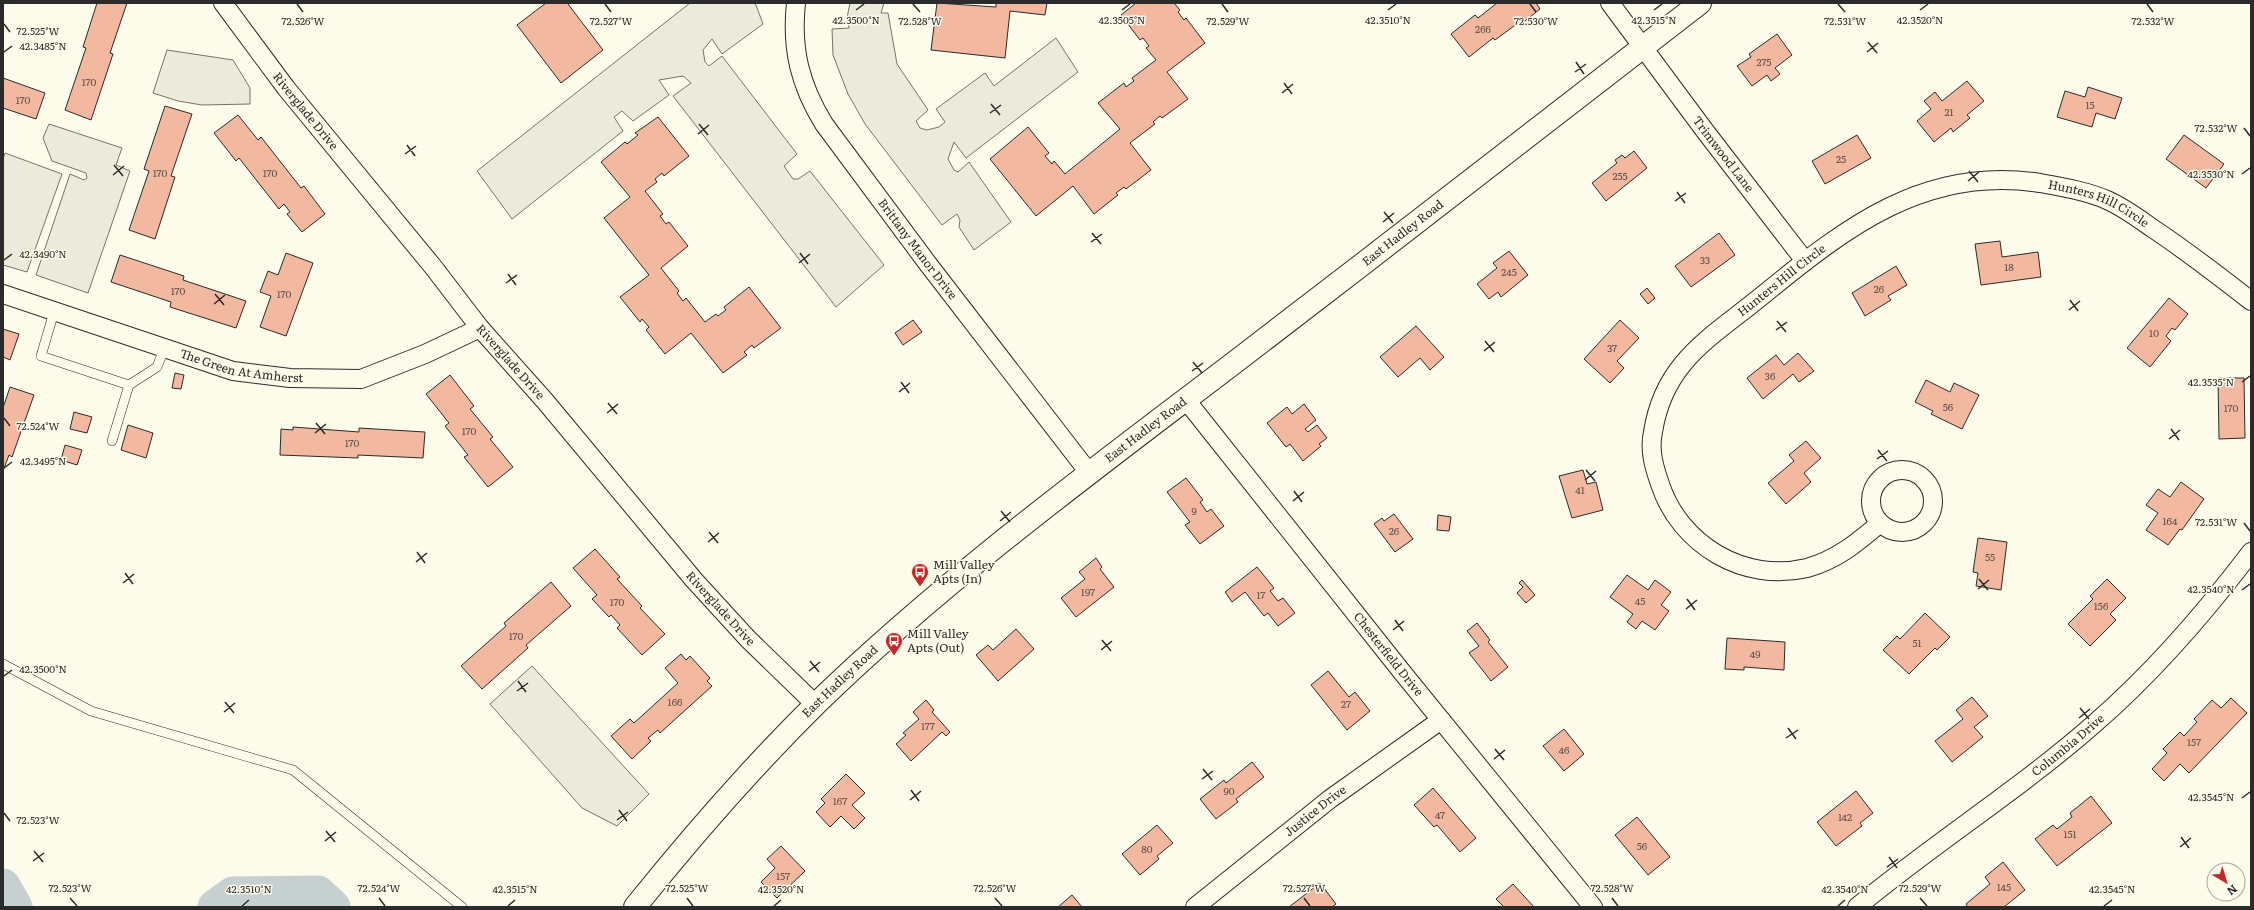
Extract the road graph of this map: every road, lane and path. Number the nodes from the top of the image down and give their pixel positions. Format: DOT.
graph roads {
  1 [pos="223,3"];
  2 [pos="796,3"];
  3 [pos="1610,3"];
  4 [pos="1700,3"];
  5 [pos="1642,47"];
  6 [pos="1805,261"];
  7 [pos="3,294"];
  8 [pos="2251,301"];
  9 [pos="54,312"];
  10 [pos="480,328"];
  11 [pos="164,349"];
  12 [pos="129,385"];
  13 [pos="1186,400"];
  14 [pos="112,441"];
  15 [pos="1090,474"];
  16 [pos="1880,524"];
  17 [pos="2251,552"];
  18 [pos="3,664"];
  19 [pos="816,705"];
  20 [pos="1441,720"];
  21 [pos="462,907"];
  22 [pos="635,907"];
  23 [pos="1195,907"];
  24 [pos="1593,907"];
  25 [pos="1857,907"];
  1 -- 10 [label="street, Riverglade Drive"];
  2 -- 15 [label="street, Brittany Manor Drive"];
  3 -- 5 [label="street, Trimwood Lane"];
  4 -- 5 [label="street, East Hadley Road"];
  5 -- 6 [label="street, Trimwood Lane"];
  5 -- 13 [label="street, East Hadley Road"];
  6 -- 8 [label="street, Hunters Hill Circle"];
  6 -- 16 [label="street, Hunters Hill Circle"];
  7 -- 9 [label="street, The Green At Amherst"];
  9 -- 11 [label="street, The Green At Amherst"];
  9 -- 12 [label="lane"];
  10 -- 11 [label="street, The Green At Amherst"];
  10 -- 19 [label="street, Riverglade Drive"];
  11 -- 12 [label="lane"];
  12 -- 14 [label="lane"];
  13 -- 15 [label="street, East Hadley Road"];
  13 -- 20 [label="street, Chesterfield Drive"];
  15 -- 19 [label="street, East Hadley Road"];
  17 -- 25 [label="street, Columbia Drive"];
  18 -- 21 [label="lane"];
  19 -- 22 [label="street, East Hadley Road"];
  20 -- 23 [label="street, Justice Drive"];
  20 -- 24 [label="street, Chesterfield Drive"];
}
